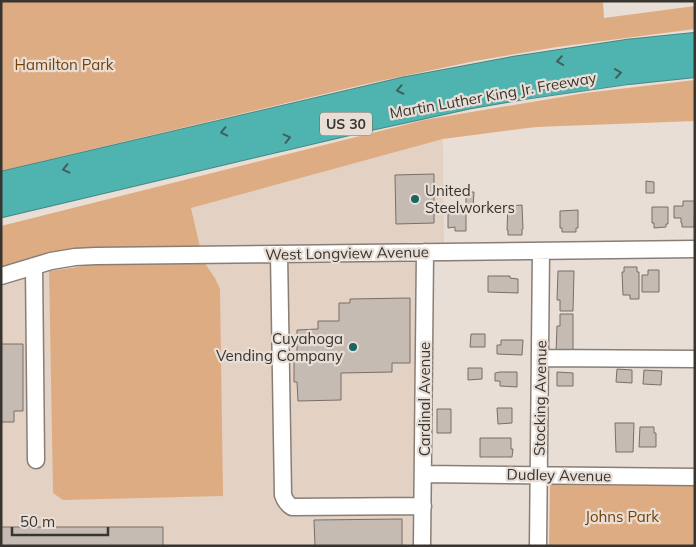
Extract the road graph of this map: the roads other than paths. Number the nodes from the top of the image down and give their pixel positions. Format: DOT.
graph roads {
  1 [pos="695,45"];
  2 [pos="695,66"];
  3 [pos="249,147"];
  4 [pos="1,184"];
  5 [pos="1,205"];
  6 [pos="1,218"];
  7 [pos="695,249"];
  8 [pos="541,251"];
  9 [pos="425,252"];
  10 [pos="279,254"];
  11 [pos="34,266"];
  12 [pos="1,276"];
  13 [pos="540,358"];
  14 [pos="695,359"];
  15 [pos="36,460"];
  16 [pos="423,474"];
  17 [pos="539,475"];
  18 [pos="695,476"];
  19 [pos="423,506"];
  20 [pos="422,546"];
  21 [pos="538,546"];
  1 -- 4 [label="highway, Martin Luther King Jr. Freeway / US 30, one-way"];
  3 -- 2 [label="highway, Martin Luther King Jr. Freeway / US 30, one-way"];
  3 -- 5 [label="highway, Martin Luther King Jr. Freeway / US 30"];
  3 -- 6 [label="highway"];
  7 -- 8 [label="street, West Longview Avenue"];
  8 -- 9 [label="street, West Longview Avenue"];
  8 -- 13 [label="street, Stocking Avenue"];
  9 -- 10 [label="street, West Longview Avenue"];
  9 -- 16 [label="street, Cardinal Avenue"];
  10 -- 11 [label="street, West Longview Avenue"];
  10 -- 19 [label="street"];
  11 -- 12 [label="street, West Longview Avenue"];
  11 -- 15 [label="street"];
  13 -- 14 [label="street"];
  13 -- 17 [label="street, Stocking Avenue"];
  16 -- 17 [label="street, Dudley Avenue"];
  16 -- 19 [label="street, Cardinal Avenue"];
  17 -- 18 [label="street, Dudley Avenue"];
  17 -- 21 [label="street, Stocking Avenue"];
  19 -- 20 [label="street, Cardinal Avenue"];
}
